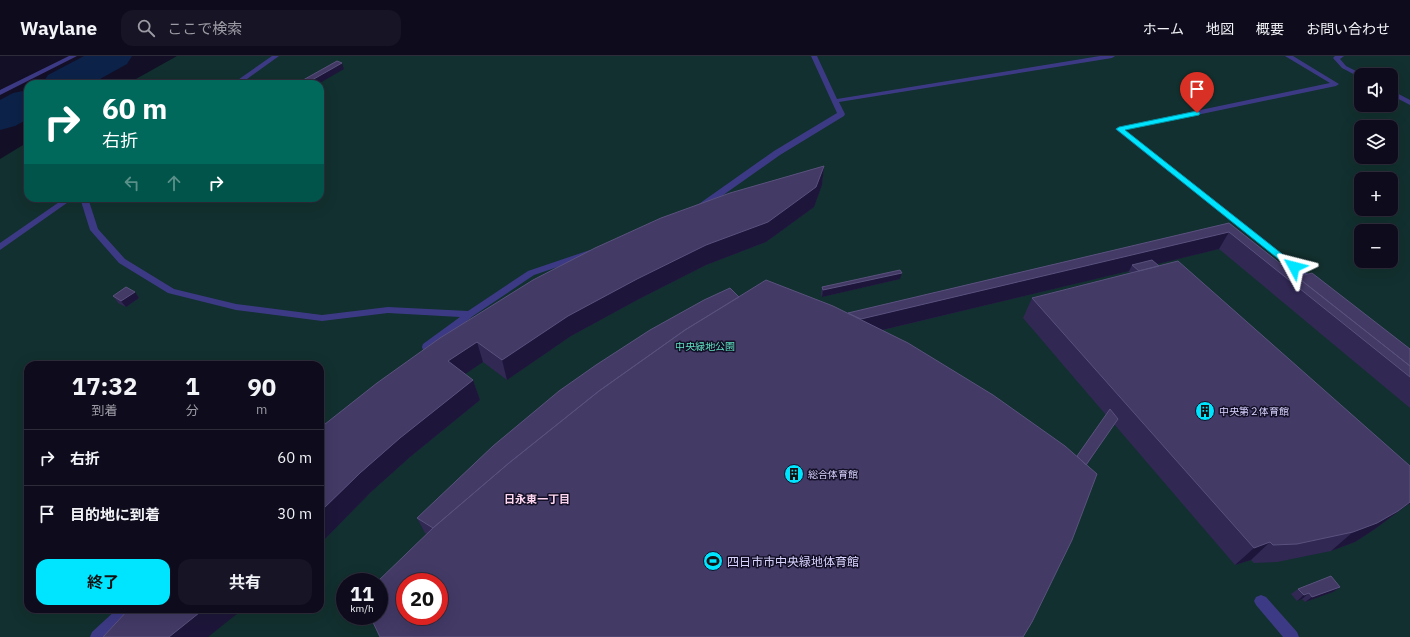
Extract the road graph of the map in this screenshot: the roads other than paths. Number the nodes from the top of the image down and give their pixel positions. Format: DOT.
graph roads {
  1 [pos="74,56"];
  2 [pos="276,56"];
  3 [pos="814,56"];
  4 [pos="1112,56"];
  5 [pos="1288,56"];
  6 [pos="1341,56"];
  7 [pos="1354,72"];
  8 [pos="24,80"];
  9 [pos="25,80"];
  10 [pos="242,80"];
  11 [pos="0,92"];
  12 [pos="1398,96"];
  13 [pos="835,101"];
  14 [pos="1410,103"];
  15 [pos="64,202"];
  16 [pos="85,202"];
  17 [pos="694,211"];
  18 [pos="0,247"];
  19 [pos="599,249"];
  20 [pos="1318,286"];
  21 [pos="470,314"];
  22 [pos="420,353"];
  23 [pos="1261,601"];
  24 [pos="122,613"];
  25 [pos="97,637"];
  26 [pos="1292,637"];
  1 -- 9 [label="street"];
  2 -- 10 [label="street"];
  3 -- 13 [label="street"];
  4 -- 13 [label="street"];
  5 -- 20 [label="street"];
  6 -- 7 [label="street"];
  8 -- 11 [label="street"];
  12 -- 14 [label="street"];
  13 -- 17 [label="street"];
  15 -- 18 [label="street"];
  16 -- 21 [label="street"];
  19 -- 21 [label="street"];
  21 -- 22 [label="street"];
  23 -- 26 [label="street"];
  24 -- 25 [label="street"];
}
